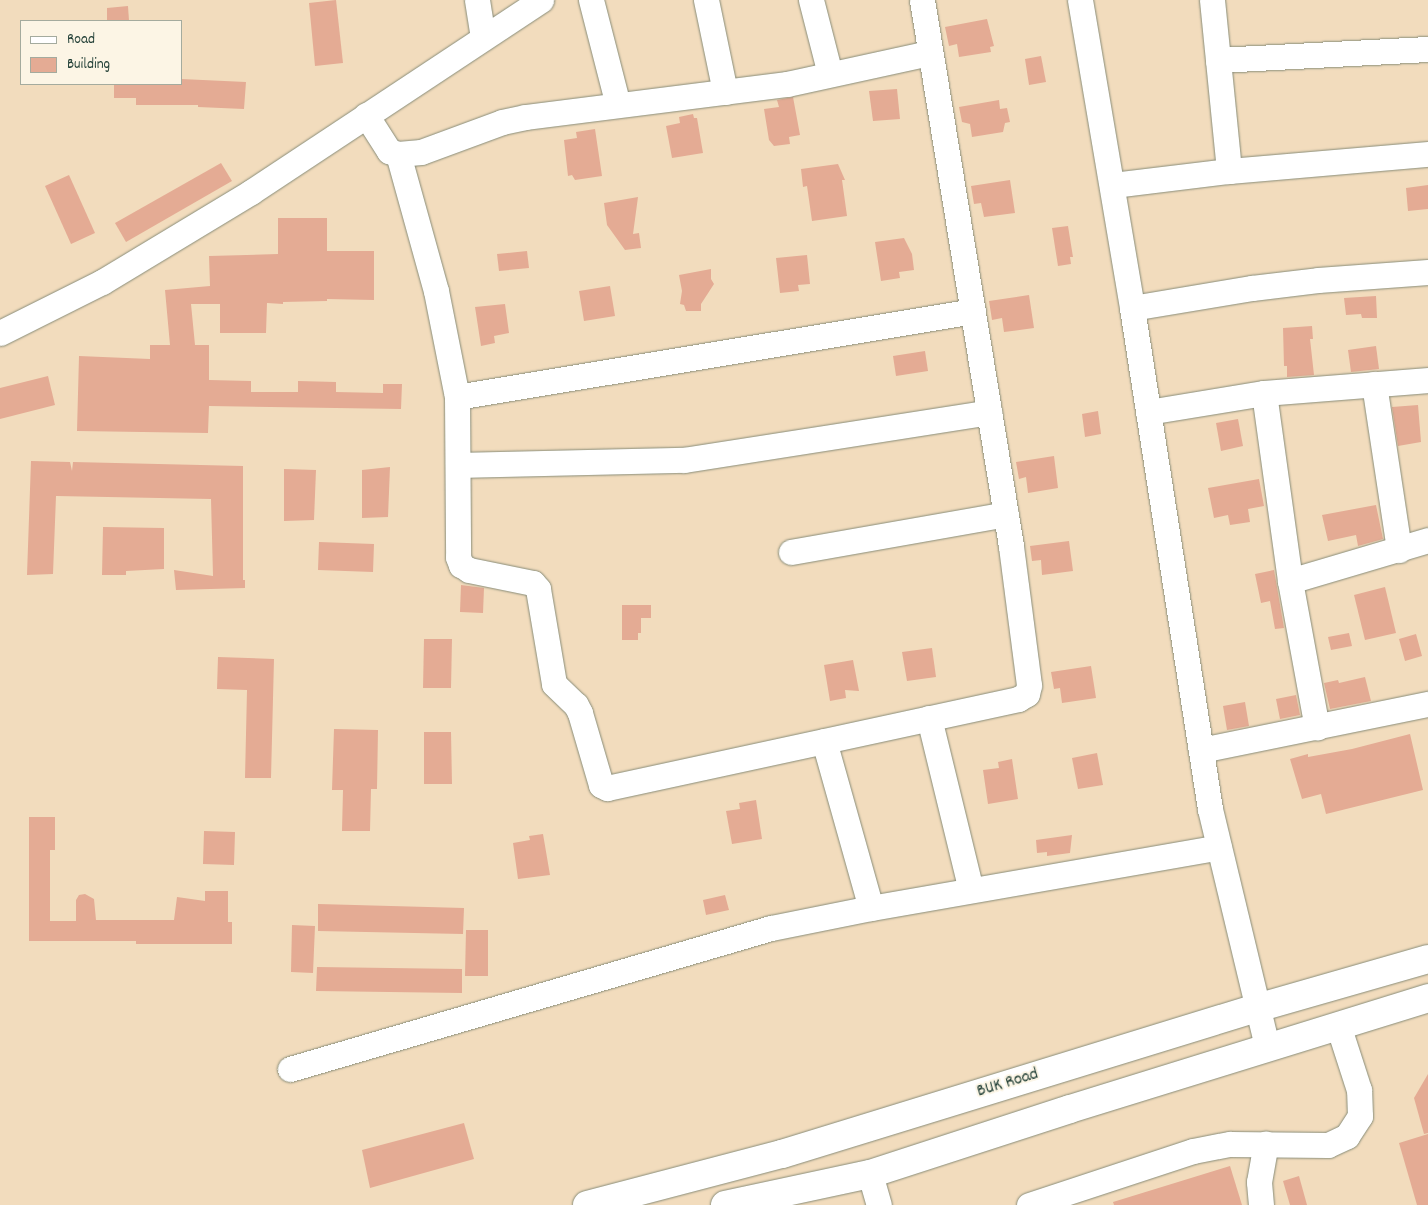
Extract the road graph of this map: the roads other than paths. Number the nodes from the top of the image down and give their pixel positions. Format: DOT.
graph roads {
  1 [pos="477,0"];
  2 [pos="541,0"];
  3 [pos="591,0"];
  4 [pos="706,0"];
  5 [pos="811,0"];
  6 [pos="922,0"];
  7 [pos="1080,0"];
  8 [pos="1212,0"];
  9 [pos="483,37"];
  10 [pos="1428,49"];
  11 [pos="931,56"];
  12 [pos="1218,60"];
  13 [pos="830,74"];
  14 [pos="725,92"];
  15 [pos="618,106"];
  16 [pos="366,114"];
  17 [pos="398,154"];
  18 [pos="1428,154"];
  19 [pos="1229,171"];
  20 [pos="1113,185"];
  21 [pos="1428,272"];
  22 [pos="1132,308"];
  23 [pos="973,311"];
  24 [pos="0,333"];
  25 [pos="1428,380"];
  26 [pos="1374,384"];
  27 [pos="1264,393"];
  28 [pos="457,396"];
  29 [pos="989,412"];
  30 [pos="1148,412"];
  31 [pos="458,465"];
  32 [pos="1006,514"];
  33 [pos="1428,540"];
  34 [pos="1399,550"];
  35 [pos="791,552"];
  36 [pos="1290,581"];
  37 [pos="1428,704"];
  38 [pos="929,718"];
  39 [pos="1317,728"];
  40 [pos="824,741"];
  41 [pos="1201,750"];
  42 [pos="1219,847"];
  43 [pos="971,890"];
  44 [pos="871,908"];
  45 [pos="1428,959"];
  46 [pos="1428,998"];
  47 [pos="1257,1008"];
  48 [pos="1338,1025"];
  49 [pos="1267,1047"];
  50 [pos="290,1069"];
  51 [pos="1266,1144"];
  52 [pos="870,1174"];
  53 [pos="587,1205"];
  54 [pos="725,1205"];
  55 [pos="879,1205"];
  56 [pos="1030,1205"];
  57 [pos="1261,1205"];
  1 -- 9 [label="street"];
  2 -- 9 [label="street"];
  3 -- 15 [label="street"];
  4 -- 14 [label="street"];
  5 -- 13 [label="street"];
  6 -- 11 [label="street"];
  7 -- 20 [label="street"];
  8 -- 12 [label="street"];
  9 -- 16 [label="street"];
  10 -- 12 [label="street"];
  11 -- 13 [label="street"];
  11 -- 23 [label="street"];
  12 -- 19 [label="street"];
  13 -- 14 [label="street"];
  14 -- 15 [label="street"];
  15 -- 17 [label="street"];
  16 -- 17 [label="street"];
  16 -- 24 [label="street"];
  17 -- 28 [label="street"];
  18 -- 19 [label="street"];
  19 -- 20 [label="street"];
  20 -- 22 [label="street"];
  21 -- 22 [label="street"];
  22 -- 30 [label="street"];
  23 -- 28 [label="street"];
  23 -- 29 [label="street"];
  25 -- 26 [label="street"];
  26 -- 27 [label="street"];
  26 -- 34 [label="street"];
  27 -- 30 [label="street"];
  27 -- 36 [label="street"];
  28 -- 31 [label="street"];
  29 -- 31 [label="street"];
  29 -- 32 [label="street"];
  30 -- 41 [label="street"];
  31 -- 40 [label="street"];
  32 -- 35 [label="street"];
  32 -- 38 [label="street"];
  33 -- 34 [label="street"];
  34 -- 36 [label="street"];
  36 -- 39 [label="street"];
  37 -- 39 [label="street"];
  38 -- 40 [label="street"];
  38 -- 43 [label="street"];
  39 -- 41 [label="street"];
  40 -- 44 [label="street"];
  41 -- 42 [label="street"];
  42 -- 43 [label="street"];
  42 -- 47 [label="street"];
  43 -- 44 [label="street"];
  44 -- 50 [label="street"];
  45 -- 47 [label="main road, BUK Road"];
  46 -- 48 [label="main road"];
  47 -- 49 [label="street"];
  47 -- 53 [label="main road, BUK Road"];
  48 -- 49 [label="main road"];
  48 -- 51 [label="street"];
  49 -- 52 [label="main road"];
  51 -- 56 [label="street"];
  51 -- 57 [label="street"];
  52 -- 54 [label="main road"];
  52 -- 55 [label="street"];
}
